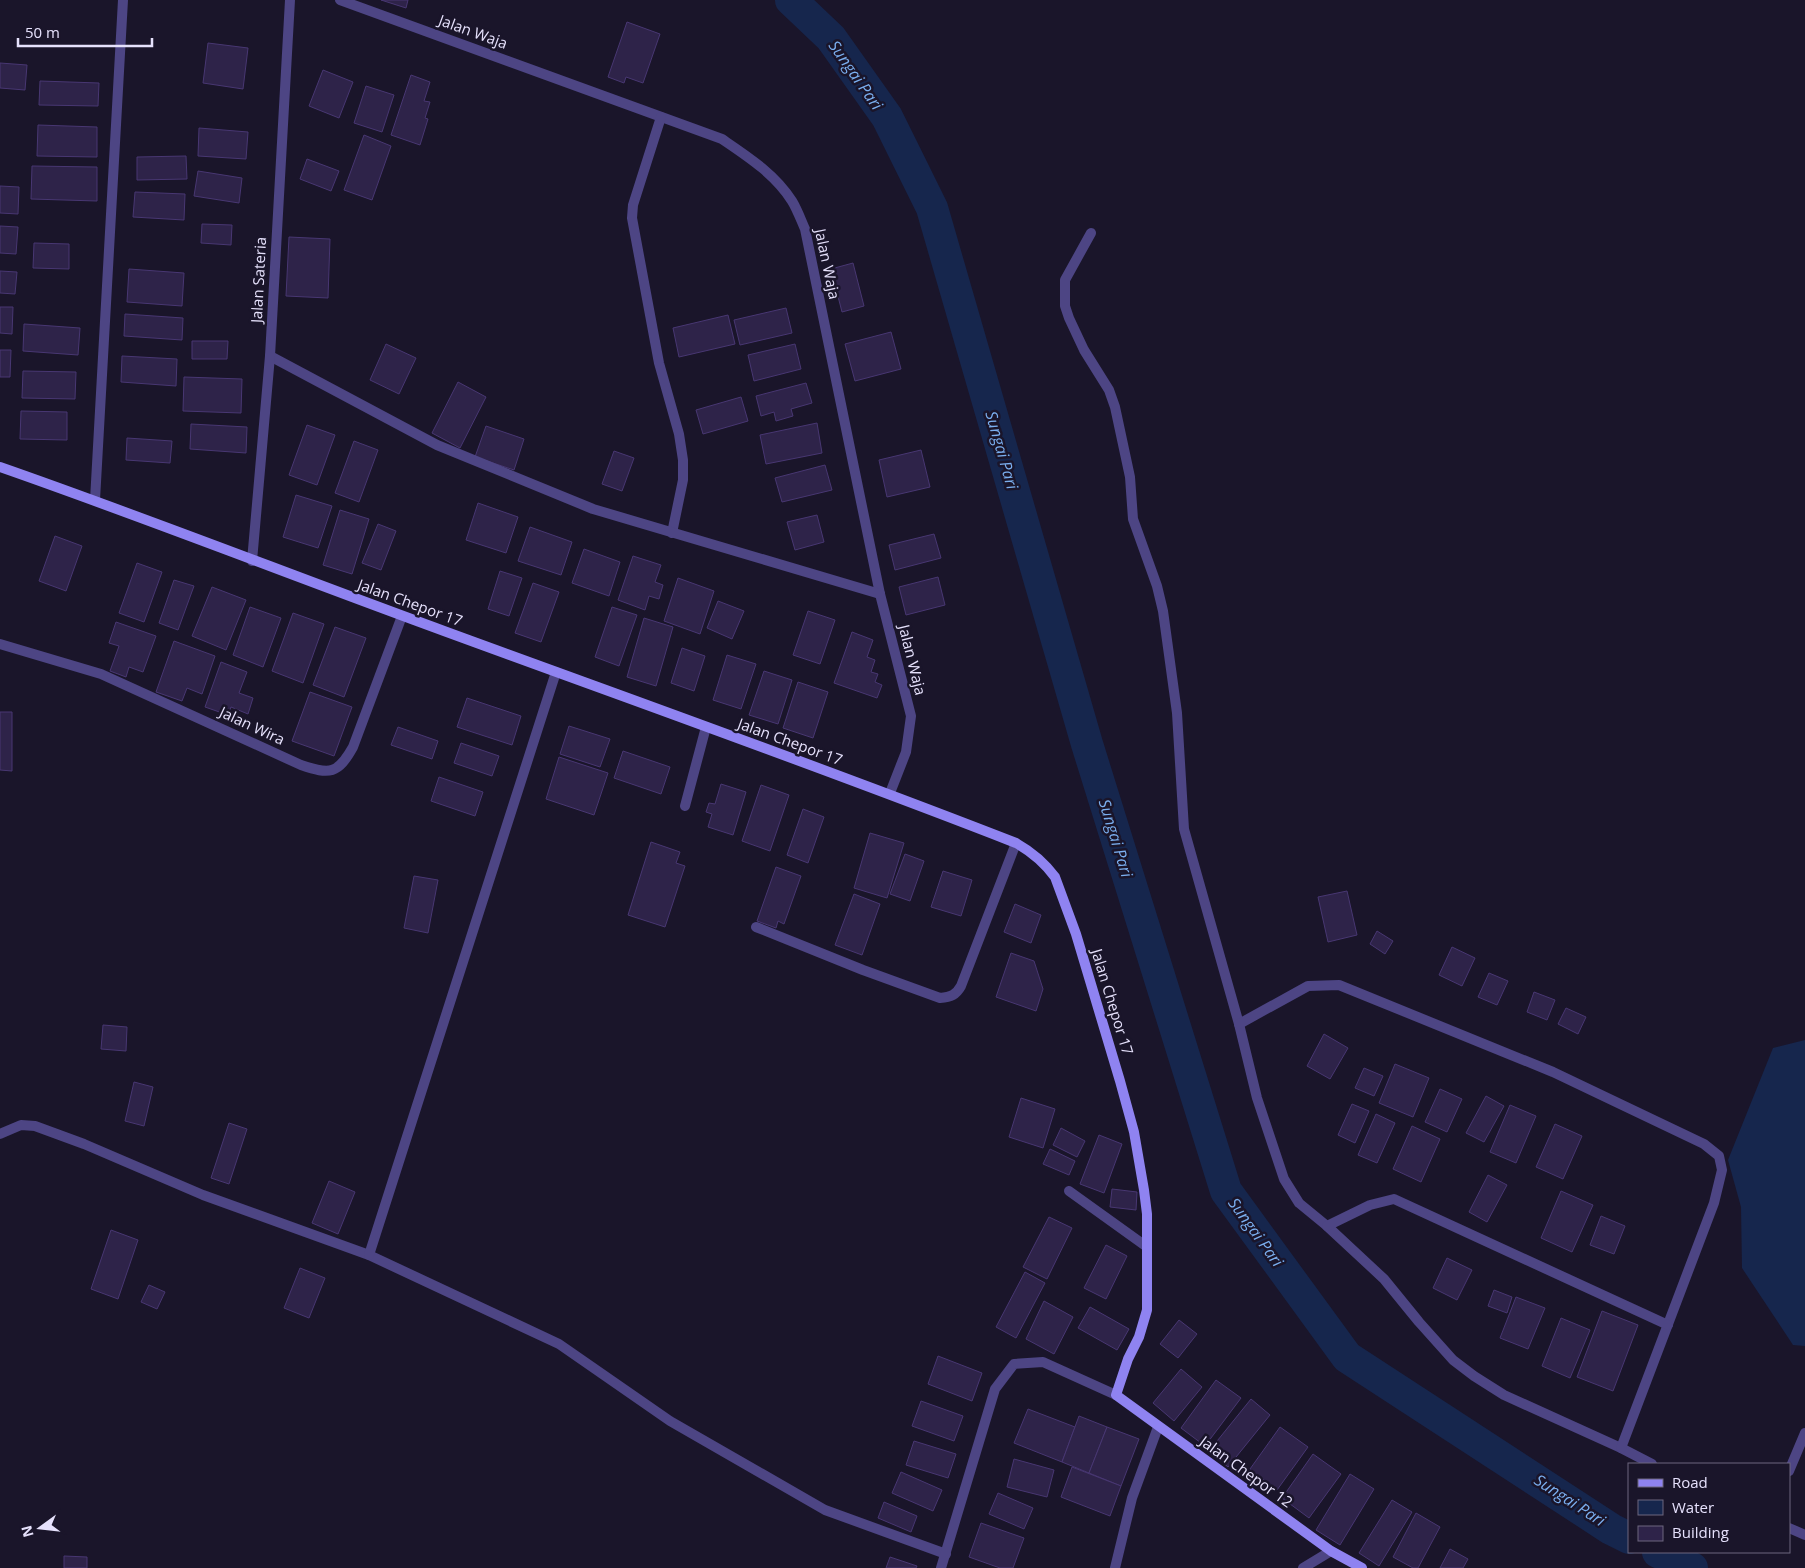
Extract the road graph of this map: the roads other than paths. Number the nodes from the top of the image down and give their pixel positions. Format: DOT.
graph roads {
  1 [pos="123,0"];
  2 [pos="290,0"];
  3 [pos="340,0"];
  4 [pos="661,117"];
  5 [pos="1091,234"];
  6 [pos="270,356"];
  7 [pos="0,467"];
  8 [pos="95,500"];
  9 [pos="672,532"];
  10 [pos="252,561"];
  11 [pos="880,594"];
  12 [pos="402,616"];
  13 [pos="0,644"];
  14 [pos="556,672"];
  15 [pos="706,727"];
  16 [pos="890,793"];
  17 [pos="685,806"];
  18 [pos="1016,843"];
  19 [pos="756,927"];
  20 [pos="1239,1024"];
  21 [pos="0,1134"];
  22 [pos="1069,1191"];
  23 [pos="1327,1226"];
  24 [pos="1147,1247"];
  25 [pos="369,1255"];
  26 [pos="1668,1325"];
  27 [pos="1116,1395"];
  28 [pos="1158,1427"];
  29 [pos="1805,1433"];
  30 [pos="1621,1448"];
  31 [pos="1650,1463"];
  32 [pos="1790,1468"];
  33 [pos="1790,1528"];
  34 [pos="1805,1535"];
  35 [pos="1331,1551"];
  36 [pos="946,1554"];
  37 [pos="942,1568"];
  38 [pos="1115,1568"];
  39 [pos="1303,1568"];
  40 [pos="1362,1568"];
  1 -- 8 [label="street"];
  2 -- 6 [label="street, Jalan Sateria"];
  3 -- 4 [label="street, Jalan Waja"];
  4 -- 9 [label="street"];
  4 -- 11 [label="street, Jalan Waja"];
  5 -- 20 [label="street"];
  6 -- 9 [label="street"];
  6 -- 10 [label="street, Jalan Sateria"];
  7 -- 8 [label="street, Jalan Chepor 17"];
  8 -- 10 [label="street, Jalan Chepor 17"];
  9 -- 11 [label="street"];
  10 -- 12 [label="street, Jalan Chepor 17"];
  11 -- 16 [label="street, Jalan Waja"];
  12 -- 13 [label="street, Jalan Wira"];
  12 -- 14 [label="street, Jalan Chepor 17"];
  14 -- 15 [label="street, Jalan Chepor 17"];
  14 -- 25 [label="street"];
  15 -- 16 [label="street, Jalan Chepor 17"];
  15 -- 17 [label="street"];
  16 -- 18 [label="street, Jalan Chepor 17"];
  18 -- 19 [label="street"];
  18 -- 24 [label="street, Jalan Chepor 17"];
  20 -- 23 [label="street"];
  20 -- 26 [label="street"];
  21 -- 25 [label="street"];
  22 -- 24 [label="street"];
  23 -- 26 [label="street"];
  23 -- 30 [label="street"];
  24 -- 27 [label="street, Jalan Chepor 17"];
  25 -- 36 [label="street"];
  26 -- 30 [label="street"];
  27 -- 28 [label="street, Jalan Chepor 12"];
  27 -- 36 [label="street"];
  28 -- 35 [label="street, Jalan Chepor 12"];
  28 -- 38 [label="street"];
  29 -- 32 [label="street"];
  30 -- 31 [label="street"];
  33 -- 34 [label="street"];
  35 -- 39 [label="street"];
  35 -- 40 [label="street, Jalan Chepor 12"];
  36 -- 37 [label="street"];
}
